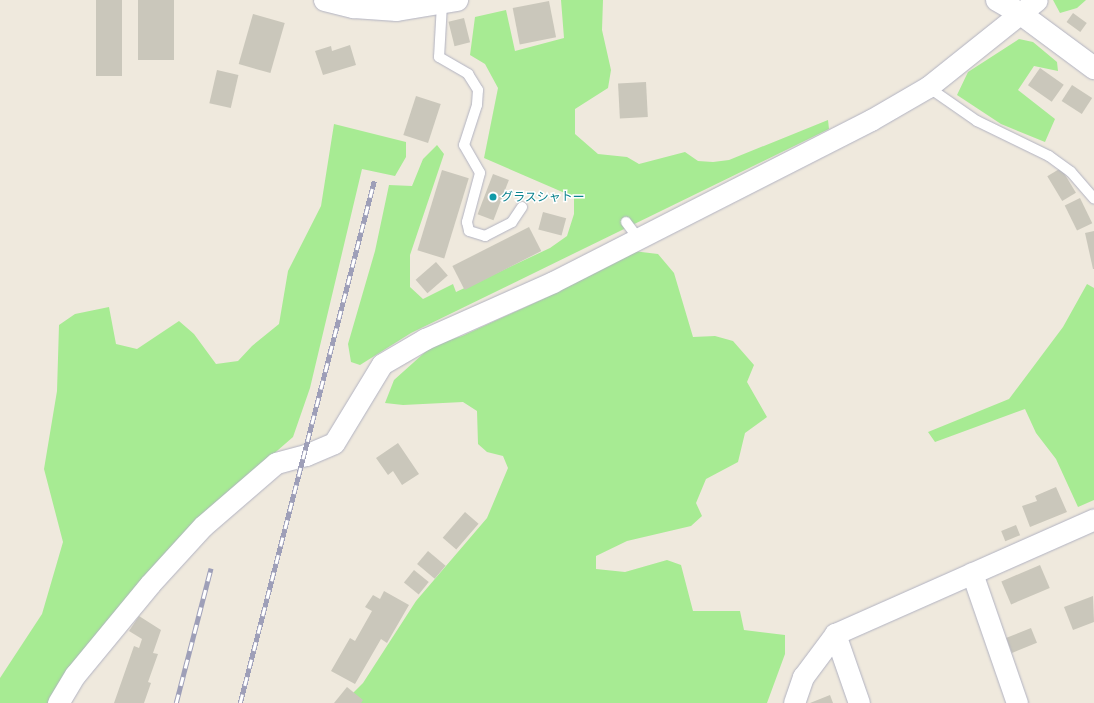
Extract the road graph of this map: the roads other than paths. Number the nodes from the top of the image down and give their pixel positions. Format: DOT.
graph roads {
  1 [pos="325,0"];
  2 [pos="997,0"];
  3 [pos="1037,0"];
  4 [pos="450,2"];
  5 [pos="1021,14"];
  6 [pos="1094,68"];
  7 [pos="928,87"];
  8 [pos="1093,194"];
  9 [pos="522,207"];
  10 [pos="1094,520"];
  11 [pos="972,573"];
  12 [pos="835,634"];
  13 [pos="58,703"];
  14 [pos="794,703"];
  15 [pos="859,703"];
  16 [pos="1017,703"];
  1 -- 4 [label="street"];
  2 -- 5 [label="street"];
  3 -- 5 [label="street"];
  4 -- 9 [label="lane"];
  5 -- 6 [label="street"];
  5 -- 7 [label="street"];
  7 -- 8 [label="lane"];
  7 -- 13 [label="street"];
  10 -- 11 [label="street"];
  11 -- 12 [label="street"];
  11 -- 16 [label="street"];
  12 -- 14 [label="street"];
  12 -- 15 [label="street"];
}
